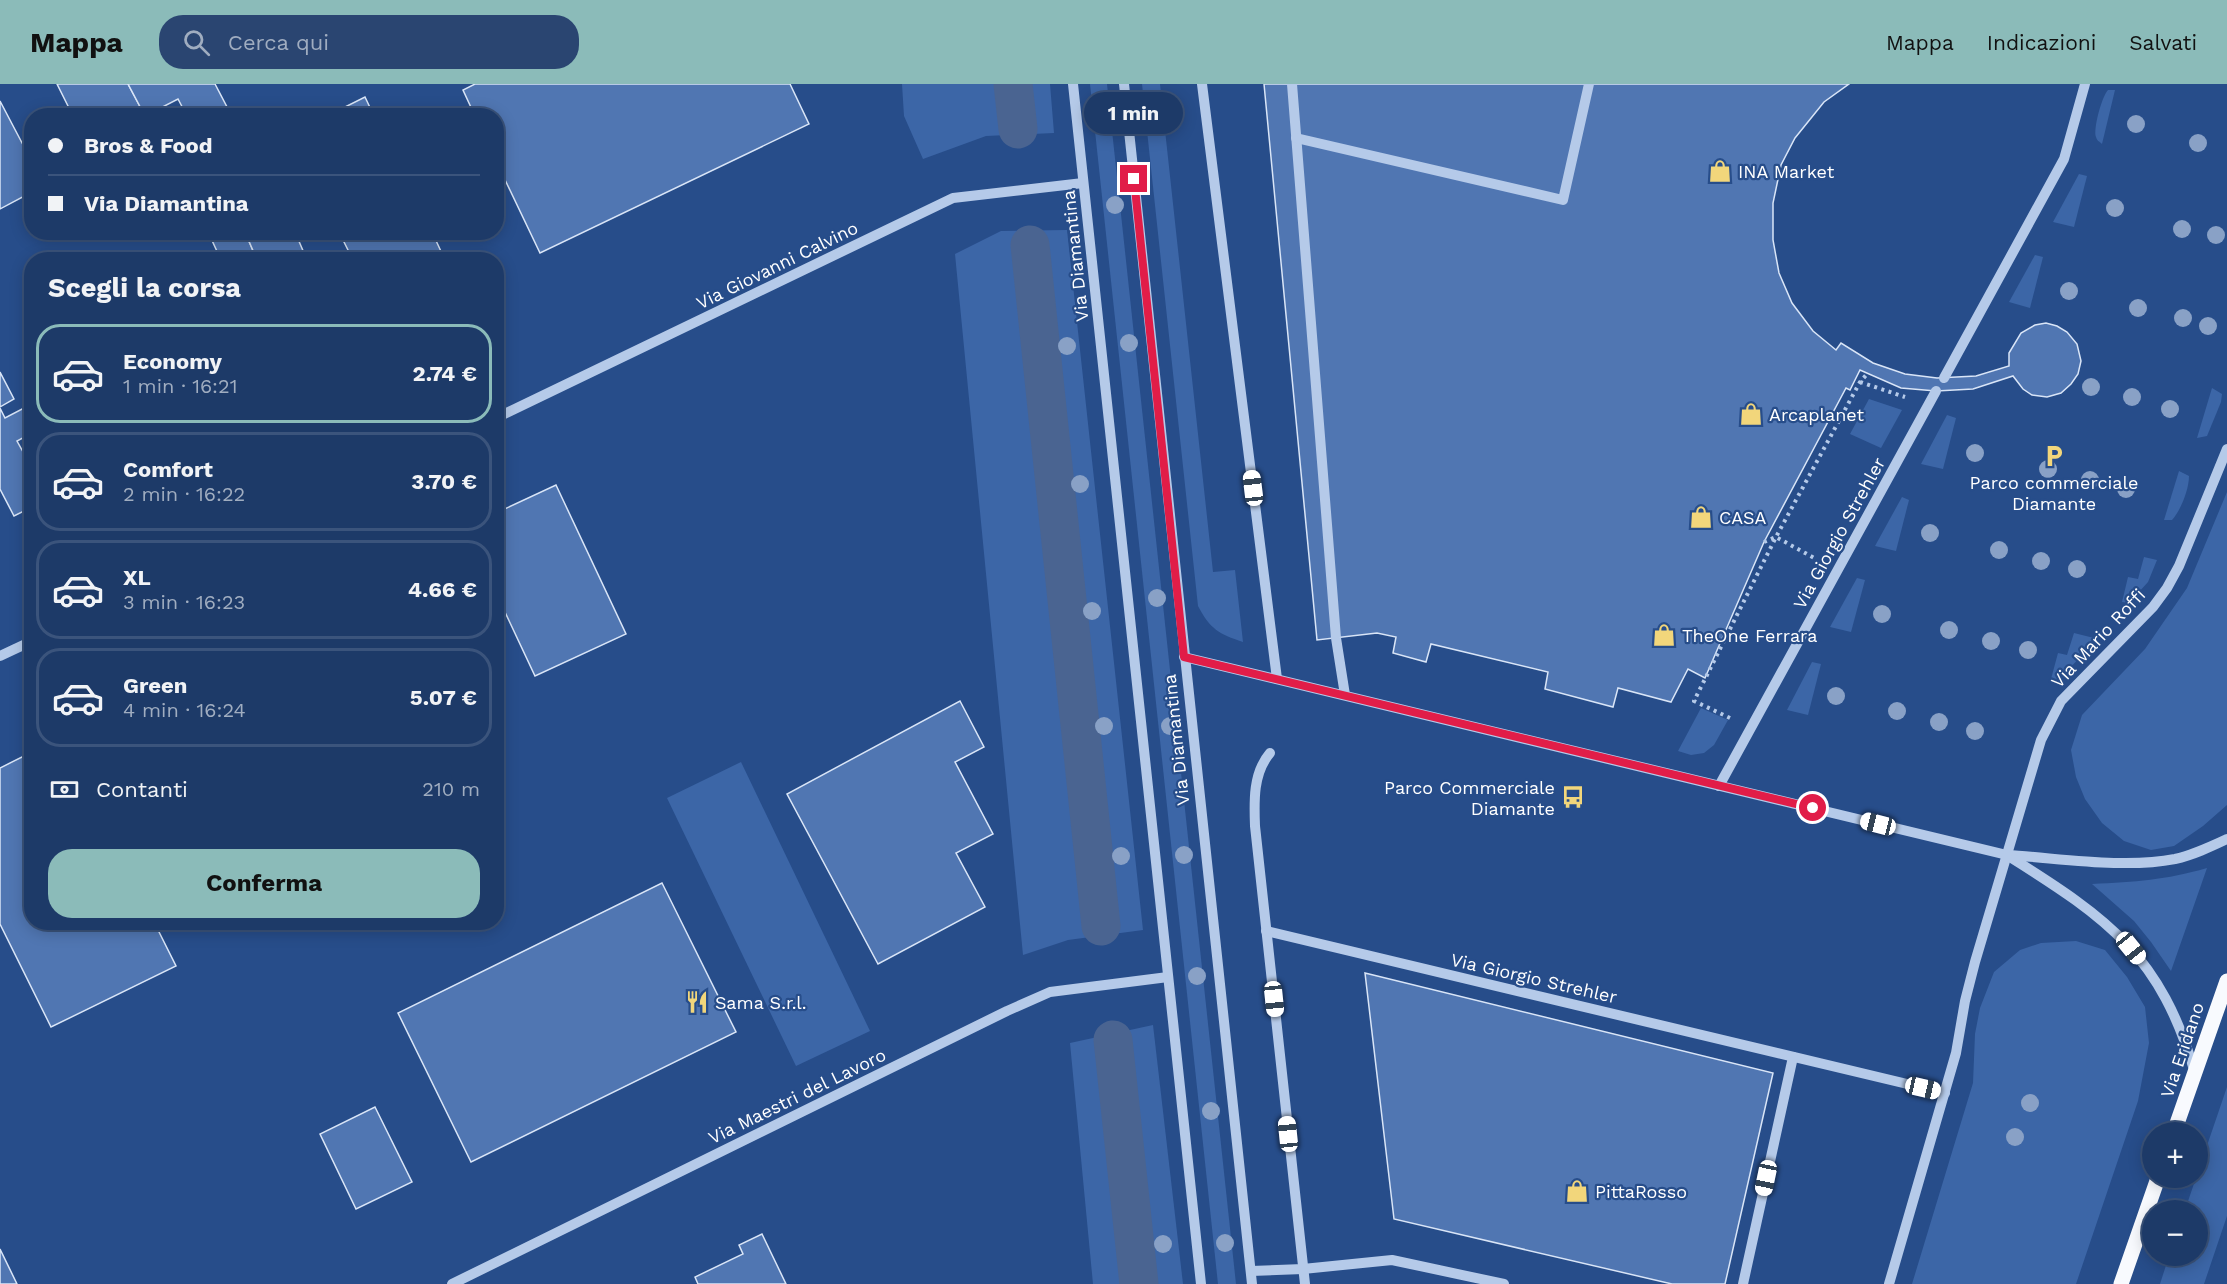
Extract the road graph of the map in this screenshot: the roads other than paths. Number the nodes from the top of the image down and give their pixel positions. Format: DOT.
graph roads {
  1 [pos="1073,84"];
  2 [pos="1124,84"];
  3 [pos="1202,84"];
  4 [pos="1292,84"];
  5 [pos="1589,84"];
  6 [pos="2085,84"];
  7 [pos="1296,138"];
  8 [pos="1083,183"];
  9 [pos="1944,378"];
  10 [pos="1936,391"];
  11 [pos="504,414"];
  12 [pos="2227,449"];
  13 [pos="24,645"];
  14 [pos="0,656"];
  15 [pos="1184,657"];
  16 [pos="1277,679"];
  17 [pos="1345,695"];
  18 [pos="1270,753"];
  19 [pos="1719,786"];
  20 [pos="2227,839"];
  21 [pos="2007,855"];
  22 [pos="1266,932"];
  23 [pos="1168,976"];
  24 [pos="2227,981"];
  25 [pos="1793,1057"];
  26 [pos="2195,1073"];
  27 [pos="1945,1093"];
  28 [pos="2178,1122"];
  29 [pos="2155,1188"];
  30 [pos="1303,1269"];
  31 [pos="1251,1271"];
  32 [pos="452,1284"];
  33 [pos="1201,1284"];
  34 [pos="1252,1284"];
  35 [pos="1305,1284"];
  36 [pos="1504,1284"];
  37 [pos="1743,1284"];
  38 [pos="1889,1284"];
  39 [pos="2121,1284"];
  1 -- 8 [label="street, Via Diamantina"];
  2 -- 15 [label="street, Via Diamantina"];
  3 -- 16 [label="street"];
  4 -- 7 [label="street"];
  5 -- 7 [label="street"];
  6 -- 9 [label="street"];
  7 -- 17 [label="street"];
  8 -- 11 [label="street, Via Giovanni Calvino"];
  8 -- 23 [label="street, Via Diamantina"];
  10 -- 19 [label="street, Via Giorgio Strehler"];
  12 -- 21 [label="street, Via Mario Roffi"];
  13 -- 14 [label="street"];
  15 -- 16 [label="street"];
  15 -- 31 [label="street, Via Diamantina"];
  16 -- 17 [label="street"];
  17 -- 19 [label="street"];
  18 -- 22 [label="street"];
  19 -- 21 [label="street"];
  20 -- 21 [label="street"];
  21 -- 26 [label="street"];
  21 -- 27 [label="street"];
  22 -- 25 [label="street, Via Giorgio Strehler"];
  22 -- 30 [label="street"];
  23 -- 32 [label="street, Via Maestri del Lavoro"];
  23 -- 33 [label="street, Via Diamantina"];
  24 -- 26 [label="main road, Via Eridano"];
  25 -- 27 [label="street, Via Giorgio Strehler"];
  25 -- 37 [label="street"];
  26 -- 28 [label="main road, Via Eridano"];
  27 -- 38 [label="street"];
  29 -- 39 [label="main road"];
  30 -- 31 [label="street"];
  30 -- 35 [label="street"];
  30 -- 36 [label="street"];
  31 -- 34 [label="street, Via Diamantina"];
}
